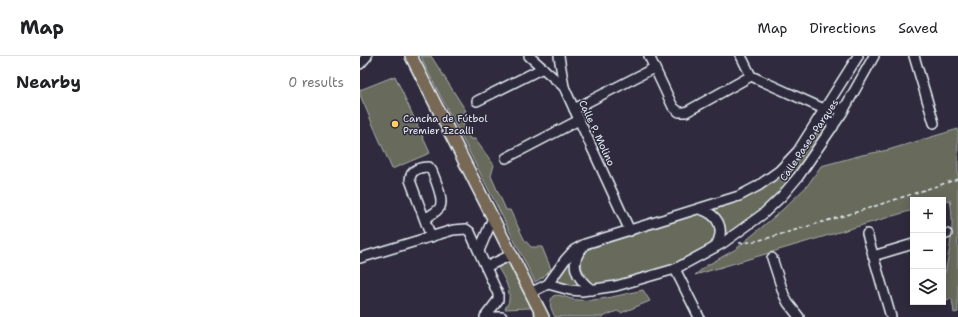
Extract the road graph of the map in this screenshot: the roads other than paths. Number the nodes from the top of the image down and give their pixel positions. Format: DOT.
graph roads {
  1 [pos="367,56"];
  2 [pos="411,56"];
  3 [pos="529,56"];
  4 [pos="559,56"];
  5 [pos="649,56"];
  6 [pos="741,56"];
  7 [pos="858,56"];
  8 [pos="874,56"];
  9 [pos="914,56"];
  10 [pos="360,64"];
  11 [pos="543,68"];
  12 [pos="654,68"];
  13 [pos="752,76"];
  14 [pos="564,87"];
  15 [pos="477,101"];
  16 [pos="844,108"];
  17 [pos="574,109"];
  18 [pos="824,109"];
  19 [pos="579,120"];
  20 [pos="934,123"];
  21 [pos="833,127"];
  22 [pos="506,158"];
  23 [pos="699,209"];
  24 [pos="492,218"];
  25 [pos="425,219"];
  26 [pos="630,230"];
  27 [pos="867,234"];
  28 [pos="431,237"];
  29 [pos="585,244"];
  30 [pos="719,245"];
  31 [pos="910,245"];
  32 [pos="479,251"];
  33 [pos="511,255"];
  34 [pos="874,256"];
  35 [pos="360,258"];
  36 [pos="772,258"];
  37 [pos="486,267"];
  38 [pos="675,269"];
  39 [pos="548,284"];
  40 [pos="592,290"];
  41 [pos="530,292"];
  42 [pos="485,317"];
  43 [pos="502,317"];
  44 [pos="543,317"];
  45 [pos="699,317"];
  46 [pos="799,317"];
  47 [pos="891,317"];
  1 -- 10 [label="street"];
  2 -- 24 [label="main road"];
  3 -- 11 [label="street, Calle P. Molino"];
  4 -- 14 [label="street"];
  5 -- 12 [label="street"];
  6 -- 13 [label="street"];
  7 -- 18 [label="street, Calle Paseo Parques"];
  8 -- 16 [label="street, Calle Paseo Parques"];
  9 -- 20 [label="street"];
  11 -- 14 [label="street, Calle P. Molino"];
  11 -- 15 [label="street"];
  12 -- 13 [label="street"];
  12 -- 17 [label="street"];
  13 -- 18 [label="street"];
  14 -- 17 [label="street, Calle P. Molino"];
  16 -- 18 [label="street"];
  16 -- 21 [label="street, Calle Paseo Parques"];
  17 -- 19 [label="street, Calle P. Molino"];
  18 -- 21 [label="street"];
  18 -- 23 [label="street, Calle Paseo Parques"];
  19 -- 22 [label="street"];
  19 -- 26 [label="street, Calle P. Molino"];
  21 -- 30 [label="street, Calle Paseo Parques"];
  23 -- 26 [label="street, Calle Paseo Parques"];
  23 -- 30 [label="street"];
  24 -- 32 [label="street"];
  24 -- 33 [label="main road"];
  25 -- 25 [label="street"];
  25 -- 28 [label="street"];
  26 -- 29 [label="street, Calle Paseo Parques"];
  27 -- 34 [label="street"];
  28 -- 32 [label="street"];
  28 -- 35 [label="street"];
  29 -- 39 [label="street, Calle Paseo Parques"];
  29 -- 40 [label="street"];
  30 -- 38 [label="street, Calle Paseo Parques"];
  31 -- 34 [label="street"];
  32 -- 37 [label="street"];
  33 -- 37 [label="street"];
  33 -- 41 [label="main road"];
  34 -- 47 [label="street"];
  36 -- 46 [label="street"];
  37 -- 42 [label="street"];
  38 -- 40 [label="street, Calle Paseo Parques"];
  38 -- 45 [label="street"];
  39 -- 40 [label="street, Calle Paseo Parques"];
  39 -- 41 [label="street"];
  41 -- 44 [label="main road"];
  42 -- 43 [label="street"];
}
